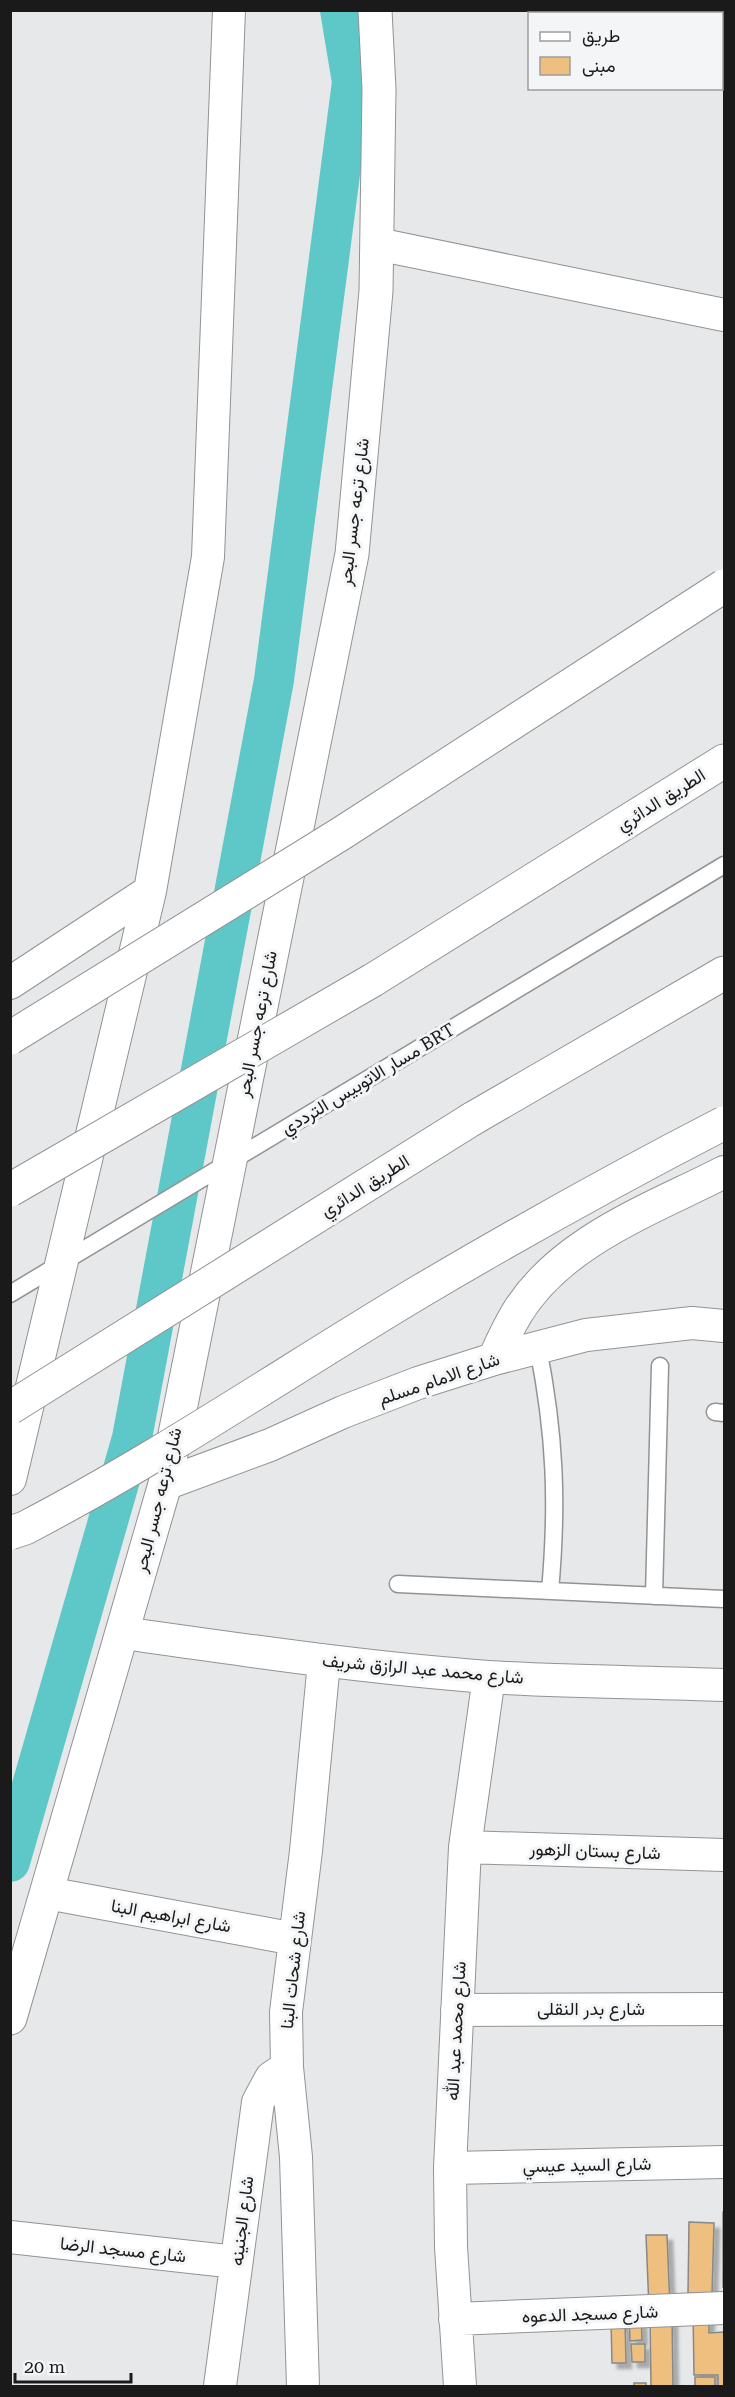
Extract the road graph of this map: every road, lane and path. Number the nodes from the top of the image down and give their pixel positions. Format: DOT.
graph roads {
  1 [pos="229,10"];
  2 [pos="375,10"];
  3 [pos="377,244"];
  4 [pos="724,315"];
  5 [pos="724,585"];
  6 [pos="724,761"];
  7 [pos="724,865"];
  8 [pos="150,891"];
  9 [pos="724,973"];
  10 [pos="10,983"];
  11 [pos="10,1038"];
  12 [pos="724,1123"];
  13 [pos="724,1172"];
  14 [pos="10,1190"];
  15 [pos="10,1294"];
  16 [pos="724,1326"];
  17 [pos="537,1348"];
  18 [pos="494,1359"];
  19 [pos="660,1366"];
  20 [pos="10,1408"];
  21 [pos="10,1479"];
  22 [pos="165,1484"];
  23 [pos="10,1533"];
  24 [pos="398,1584"];
  25 [pos="550,1591"];
  26 [pos="654,1596"];
  27 [pos="724,1599"];
  28 [pos="123,1633"];
  29 [pos="324,1662"];
  30 [pos="489,1677"];
  31 [pos="724,1685"];
  32 [pos="465,1847"];
  33 [pos="724,1856"];
  34 [pos="47,1893"];
  35 [pos="295,1939"];
  36 [pos="724,2009"];
  37 [pos="457,2010"];
  38 [pos="10,2018"];
  39 [pos="287,2067"];
  40 [pos="724,2162"];
  41 [pos="450,2168"];
  42 [pos="10,2237"];
  43 [pos="237,2262"];
  44 [pos="724,2308"];
  45 [pos="455,2319"];
  46 [pos="220,2386"];
  47 [pos="303,2386"];
  48 [pos="460,2386"];
  1 -- 8 [label="street"];
  2 -- 3 [label="main road, شارع ترعه جسر البحر"];
  3 -- 4 [label="street"];
  3 -- 22 [label="main road, شارع ترعه جسر البحر"];
  5 -- 11 [label="main road, bridge"];
  6 -- 14 [label="main road, الطريق الدائري, bridge"];
  7 -- 15 [label="lane, مسار الاتوبيس الترددي BRT"];
  8 -- 10 [label="street"];
  8 -- 21 [label="street"];
  9 -- 20 [label="main road, الطريق الدائري, bridge"];
  12 -- 23 [label="main road, bridge"];
  13 -- 18 [label="street"];
  16 -- 17 [label="street, شارع الامام مسلم"];
  17 -- 18 [label="street, شارع الامام مسلم"];
  17 -- 25 [label="lane"];
  18 -- 22 [label="street, شارع الامام مسلم"];
  19 -- 26 [label="lane"];
  22 -- 28 [label="main road, شارع ترعه جسر البحر"];
  24 -- 25 [label="lane"];
  25 -- 26 [label="lane"];
  26 -- 27 [label="lane"];
  28 -- 29 [label="street, شارع محمد عبد الرازق شريف"];
  28 -- 34 [label="main road, شارع ترعه جسر البحر"];
  29 -- 30 [label="street, شارع محمد عبد الرازق شريف"];
  29 -- 35 [label="street, شارع شحات البنا"];
  30 -- 31 [label="street, شارع محمد عبد الرازق شريف"];
  30 -- 32 [label="street, شارع محمد عبد الله"];
  32 -- 33 [label="street, شارع بستان الزهور"];
  32 -- 37 [label="street, شارع محمد عبد الله"];
  34 -- 35 [label="street, شارع ابراهيم البنا"];
  34 -- 38 [label="main road, شارع ترعه جسر البحر"];
  35 -- 39 [label="street, شارع شحات البنا"];
  36 -- 37 [label="street, شارع بدر النقلى"];
  37 -- 41 [label="street, شارع محمد عبد الله"];
  39 -- 43 [label="street, شارع الجنينه"];
  39 -- 47 [label="street, شارع شحات البنا"];
  40 -- 41 [label="street, شارع السيد عيسي"];
  41 -- 45 [label="street, شارع محمد عبد الله"];
  42 -- 43 [label="street, شارع مسجد الرضا"];
  43 -- 46 [label="street, شارع الجنينه"];
  44 -- 45 [label="street, شارع مسجد الدعوه"];
  45 -- 48 [label="street, شارع محمد عبد الله"];
}
